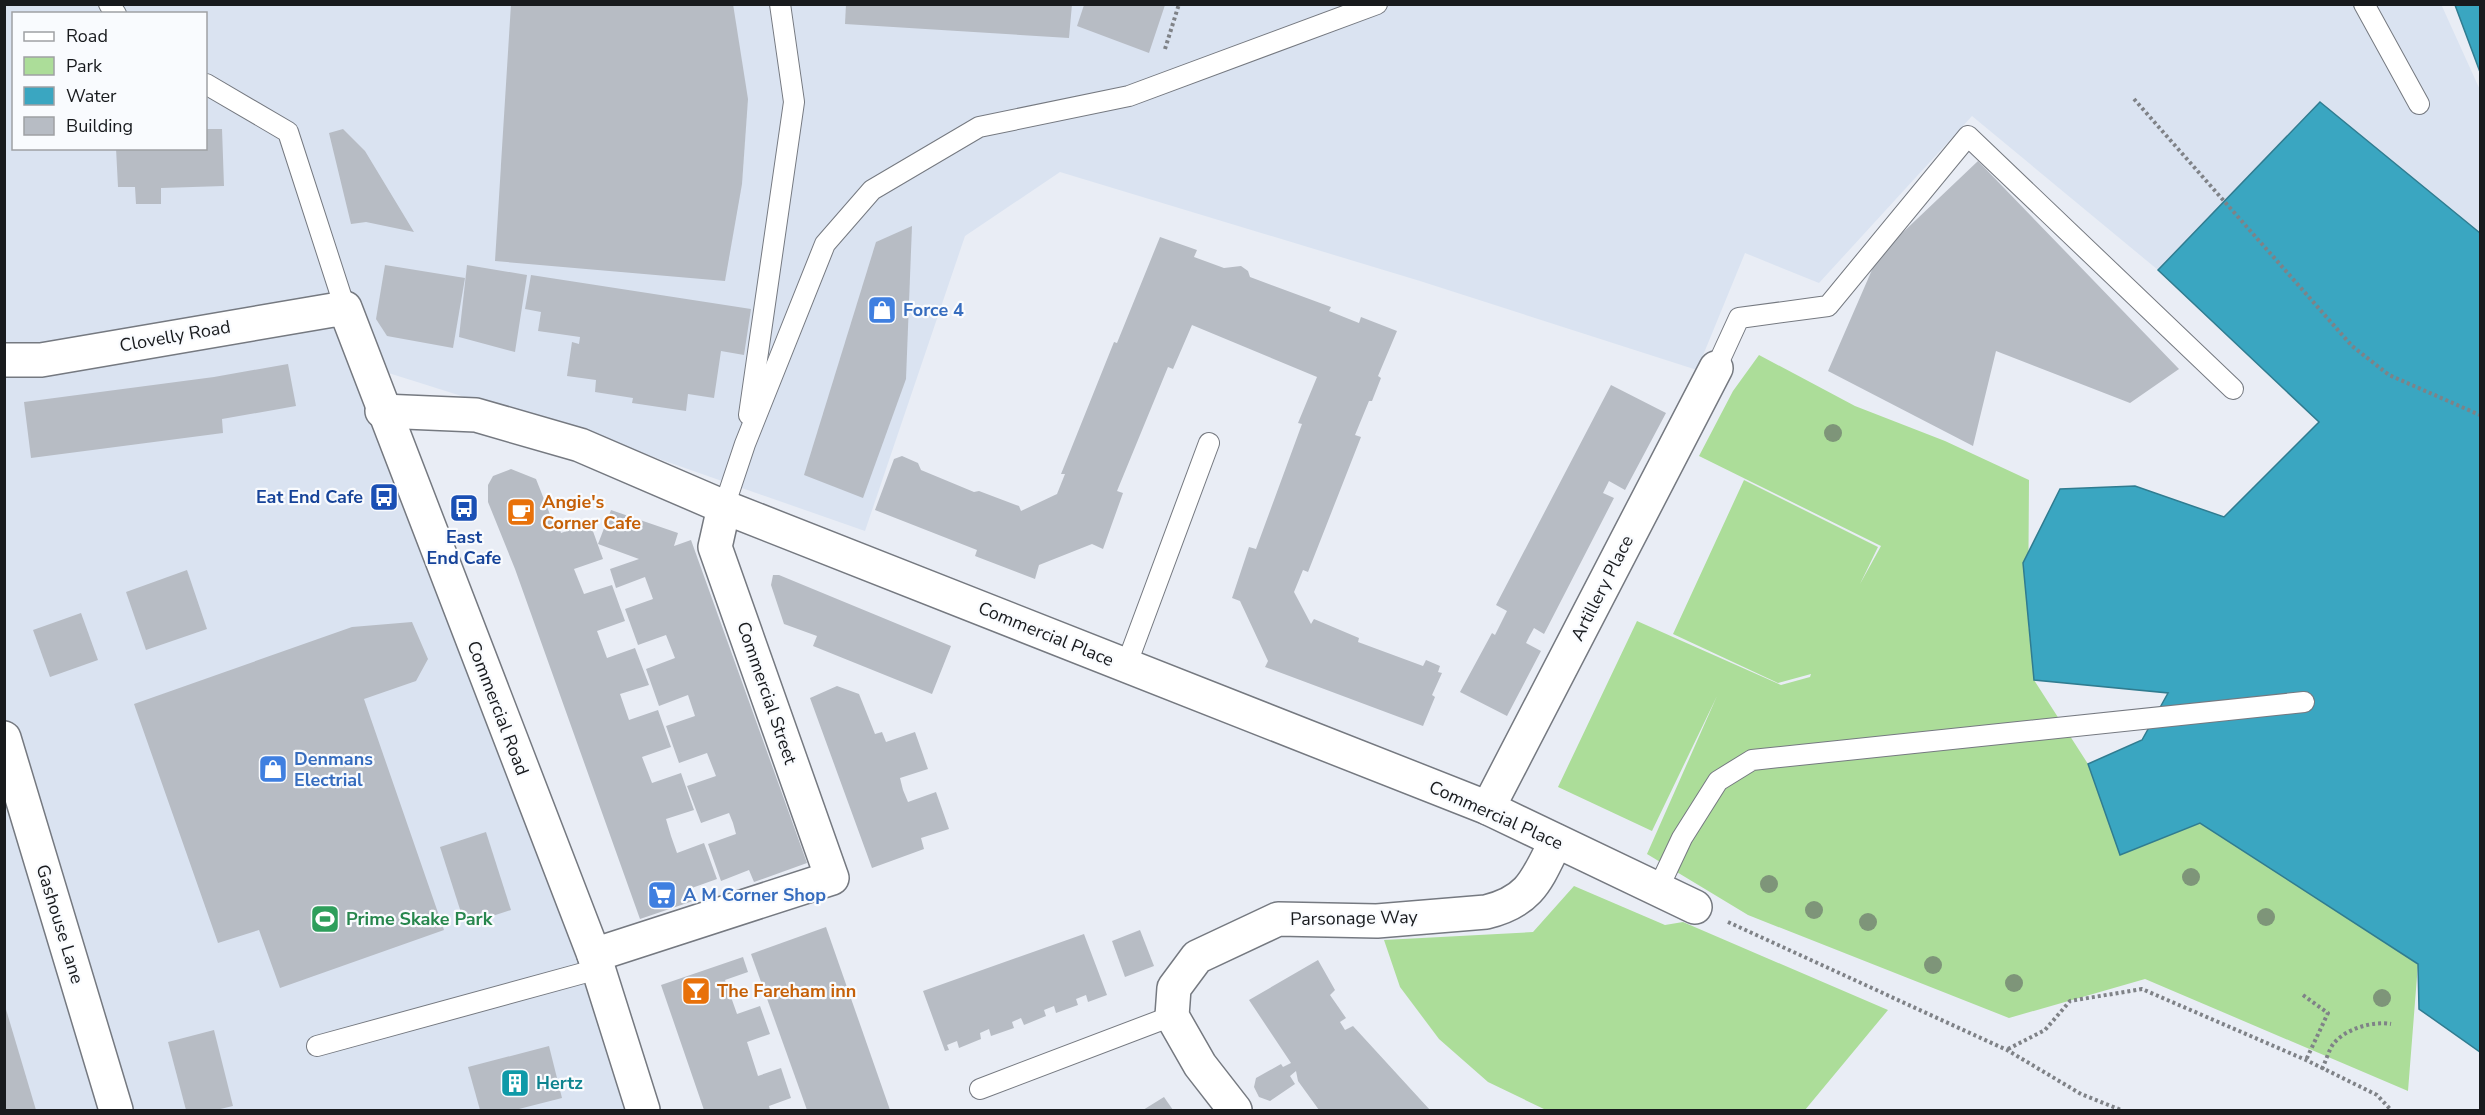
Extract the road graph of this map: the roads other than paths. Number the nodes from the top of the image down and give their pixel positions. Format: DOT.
graph roads {
  1 [pos="780,4"];
  2 [pos="1377,4"];
  3 [pos="2364,4"];
  4 [pos="207,85"];
  5 [pos="2419,104"];
  6 [pos="345,308"];
  7 [pos="4,360"];
  8 [pos="1716,368"];
  9 [pos="2233,389"];
  10 [pos="382,411"];
  11 [pos="1209,443"];
  12 [pos="745,444"];
  13 [pos="724,507"];
  14 [pos="1126,666"];
  15 [pos="2304,702"];
  16 [pos="4,738"];
  17 [pos="1488,808"];
  18 [pos="1556,841"];
  19 [pos="1658,890"];
  20 [pos="1695,907"];
  21 [pos="596,962"];
  22 [pos="1172,1016"];
  23 [pos="317,1046"];
  24 [pos="980,1089"];
  25 [pos="116,1110"];
  26 [pos="643,1110"];
  27 [pos="1235,1110"];
  1 -- 12 [label="lane"];
  2 -- 12 [label="lane"];
  3 -- 5 [label="lane"];
  4 -- 6 [label="lane"];
  6 -- 7 [label="street, Clovelly Road"];
  6 -- 10 [label="street, Commercial Road"];
  8 -- 9 [label="lane"];
  8 -- 17 [label="street, Artillery Place"];
  10 -- 13 [label="street, Commercial Place"];
  10 -- 21 [label="street, Commercial Road"];
  11 -- 14 [label="lane"];
  12 -- 13 [label="lane"];
  13 -- 14 [label="street, Commercial Place"];
  13 -- 21 [label="street, Commercial Street"];
  14 -- 17 [label="street, Commercial Place"];
  15 -- 19 [label="lane"];
  16 -- 25 [label="street, Gashouse Lane"];
  17 -- 18 [label="street, Commercial Place"];
  18 -- 19 [label="street, Commercial Place"];
  18 -- 22 [label="street, Parsonage Way"];
  19 -- 20 [label="street, Commercial Place"];
  21 -- 23 [label="lane"];
  21 -- 26 [label="street, Commercial Road"];
  22 -- 24 [label="lane"];
  22 -- 27 [label="street"];
}
